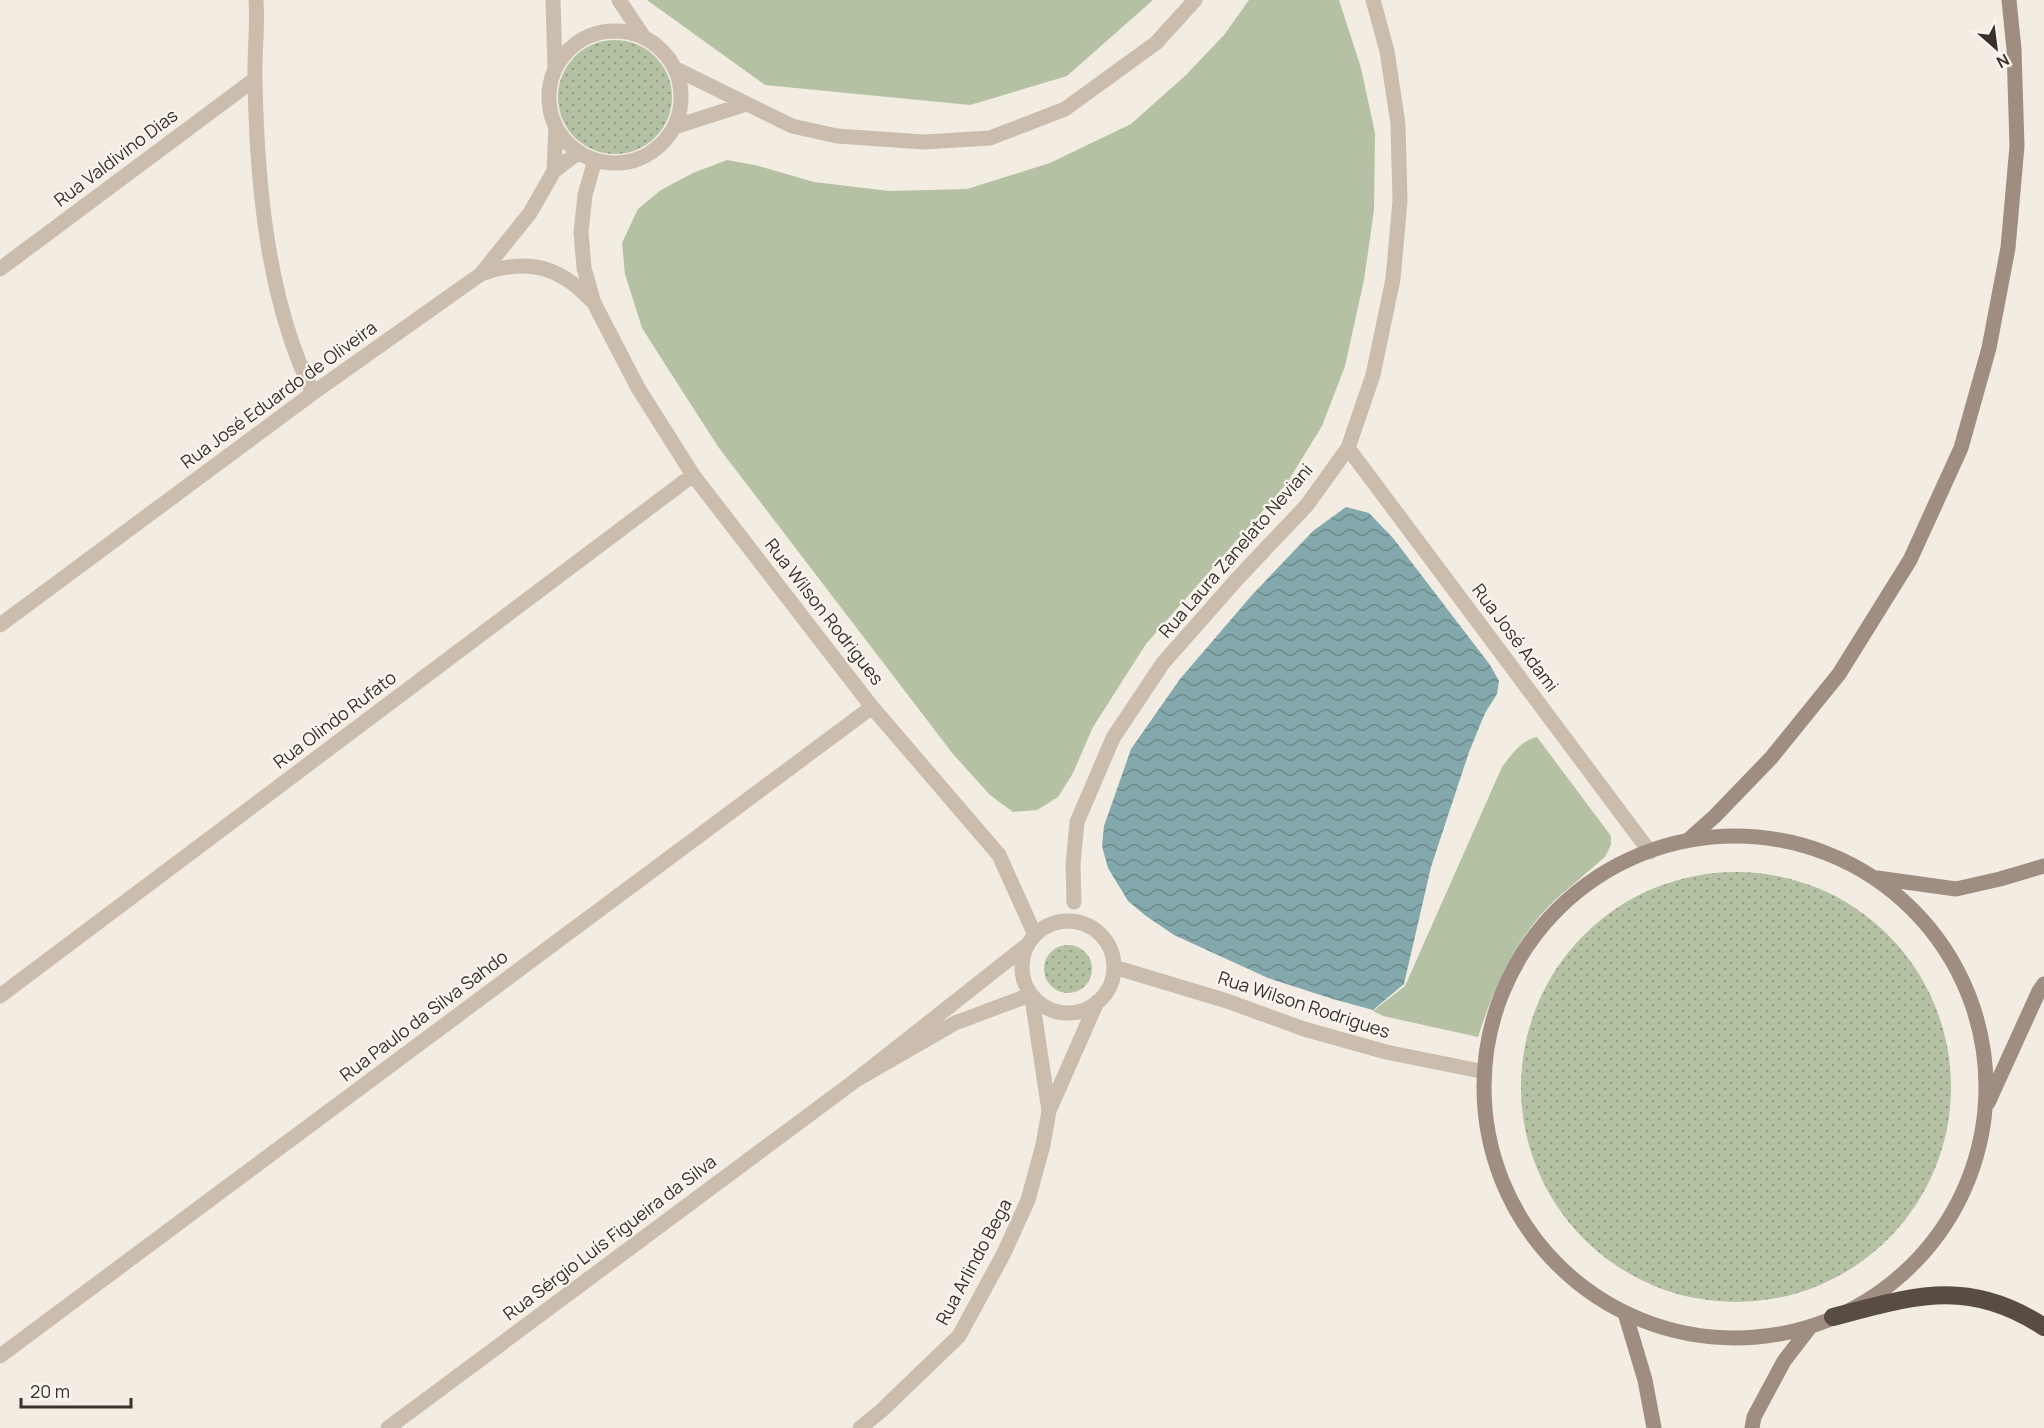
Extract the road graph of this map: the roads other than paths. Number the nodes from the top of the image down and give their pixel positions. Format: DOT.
graph roads {
  1 [pos="256,0"];
  2 [pos="553,0"];
  3 [pos="619,0"];
  4 [pos="1195,0"];
  5 [pos="1373,0"];
  6 [pos="2009,0"];
  7 [pos="643,36"];
  8 [pos="555,68"];
  9 [pos="676,69"];
  10 [pos="255,79"];
  11 [pos="746,104"];
  12 [pos="674,126"];
  13 [pos="556,127"];
  14 [pos="579,152"];
  15 [pos="596,160"];
  16 [pos="554,171"];
  17 [pos="0,269"];
  18 [pos="481,274"];
  19 [pos="594,303"];
  20 [pos="313,393"];
  21 [pos="1348,448"];
  22 [pos="693,474"];
  23 [pos="0,625"];
  24 [pos="872,708"];
  25 [pos="1688,841"];
  26 [pos="1650,852"];
  27 [pos="2044,866"];
  28 [pos="1874,877"];
  29 [pos="1074,902"];
  30 [pos="1053,924"];
  31 [pos="1084,924"];
  32 [pos="1031,940"];
  33 [pos="1114,967"];
  34 [pos="2044,984"];
  35 [pos="0,996"];
  36 [pos="1031,996"];
  37 [pos="1097,1002"];
  38 [pos="1485,1072"];
  39 [pos="856,1080"];
  40 [pos="1986,1108"];
  41 [pos="1049,1111"];
  42 [pos="1625,1313"];
  43 [pos="1833,1317"];
  44 [pos="1810,1326"];
  45 [pos="2044,1327"];
  46 [pos="0,1356"];
  47 [pos="388,1428"];
  48 [pos="860,1428"];
  49 [pos="1654,1428"];
  50 [pos="1752,1428"];
  1 -- 10 [label="street"];
  2 -- 8 [label="street"];
  3 -- 7 [label="street"];
  4 -- 11 [label="street"];
  5 -- 21 [label="street, Rua Laura Zanelato Neviani"];
  6 -- 25 [label="main road"];
  7 -- 8 [label="street"];
  7 -- 9 [label="street"];
  8 -- 13 [label="street"];
  9 -- 11 [label="street"];
  9 -- 12 [label="street"];
  10 -- 17 [label="street, Rua Valdivino Dias"];
  10 -- 20 [label="street"];
  11 -- 12 [label="street"];
  12 -- 15 [label="street"];
  13 -- 14 [label="street"];
  13 -- 16 [label="street, Rua José Eduardo de Oliveira"];
  14 -- 15 [label="street"];
  14 -- 16 [label="street, Rua José Eduardo de Oliveira"];
  15 -- 19 [label="street, Rua Wilson Rodrigues"];
  16 -- 18 [label="street, Rua José Eduardo de Oliveira"];
  18 -- 19 [label="street, Rua Wilson Rodrigues"];
  18 -- 20 [label="street, Rua José Eduardo de Oliveira"];
  19 -- 22 [label="street, Rua Wilson Rodrigues"];
  20 -- 23 [label="street, Rua José Eduardo de Oliveira"];
  21 -- 26 [label="street, Rua José Adami"];
  21 -- 29 [label="street, Rua Laura Zanelato Neviani"];
  22 -- 24 [label="street, Rua Wilson Rodrigues"];
  22 -- 35 [label="street, Rua Olindo Rufato"];
  24 -- 32 [label="street, Rua Wilson Rodrigues"];
  24 -- 46 [label="street, Rua Paulo da Silva Sahdo"];
  25 -- 26 [label="main road"];
  25 -- 28 [label="main road"];
  26 -- 38 [label="main road"];
  27 -- 28 [label="main road"];
  28 -- 40 [label="main road"];
  29 -- 30 [label="street"];
  29 -- 31 [label="street, Rua Laura Zanelato Neviani"];
  30 -- 31 [label="street"];
  30 -- 32 [label="street"];
  31 -- 33 [label="street"];
  32 -- 36 [label="street"];
  32 -- 39 [label="street, Rua Sérgio Luís Figueira da Silva"];
  33 -- 37 [label="street"];
  33 -- 38 [label="street, Rua Wilson Rodrigues"];
  34 -- 40 [label="main road"];
  36 -- 37 [label="street"];
  36 -- 39 [label="street, Rua Sérgio Luís Figueira da Silva"];
  36 -- 41 [label="street, Rua Arlindo Bega"];
  37 -- 41 [label="street, Rua Arlindo Bega"];
  38 -- 42 [label="main road"];
  39 -- 47 [label="street, Rua Sérgio Luís Figueira da Silva"];
  40 -- 43 [label="main road"];
  41 -- 48 [label="street, Rua Arlindo Bega"];
  42 -- 44 [label="main road"];
  42 -- 49 [label="main road"];
  43 -- 44 [label="main road"];
  43 -- 45 [label="highway"];
  44 -- 50 [label="main road"];
}
